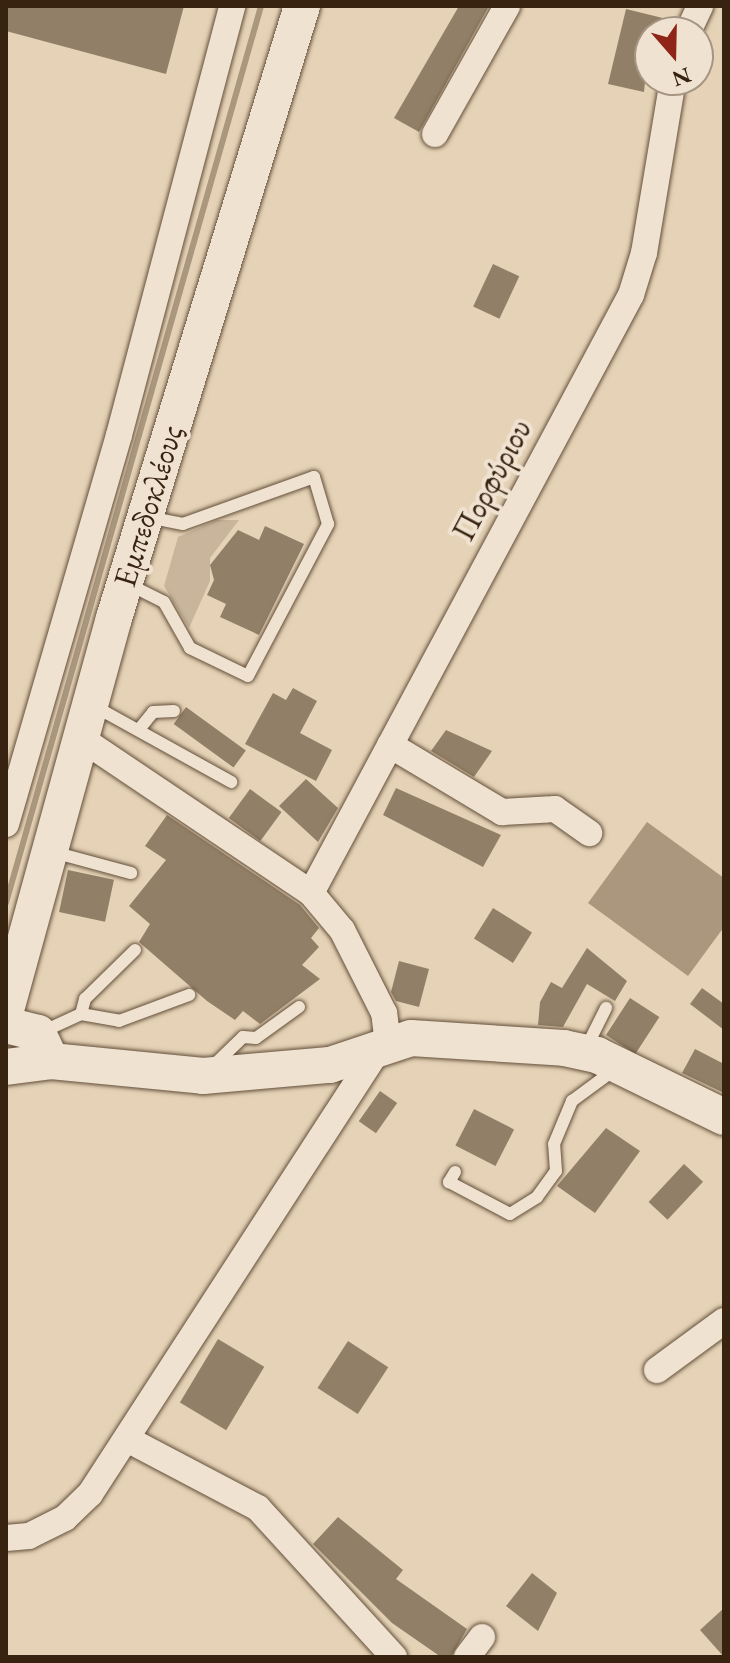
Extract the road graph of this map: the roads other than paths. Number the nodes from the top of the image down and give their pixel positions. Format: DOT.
graph roads {
  1 [pos="232,6"];
  2 [pos="302,6"];
  3 [pos="507,6"];
  4 [pos="670,96"];
  5 [pos="435,134"];
  6 [pos="145,516"];
  7 [pos="125,582"];
  8 [pos="174,711"];
  9 [pos="86,722"];
  10 [pos="141,727"];
  11 [pos="390,745"];
  12 [pos="231,782"];
  13 [pos="6,824"];
  14 [pos="589,833"];
  15 [pos="50,851"];
  16 [pos="131,873"];
  17 [pos="311,893"];
  18 [pos="135,950"];
  19 [pos="189,995"];
  20 [pos="299,1007"];
  21 [pos="606,1008"];
  22 [pos="6,1010"];
  23 [pos="81,1014"];
  24 [pos="32,1040"];
  25 [pos="584,1052"];
  26 [pos="374,1053"];
  27 [pos="619,1065"];
  28 [pos="6,1067"];
  29 [pos="203,1076"];
  30 [pos="724,1117"];
  31 [pos="455,1172"];
  32 [pos="724,1321"];
  33 [pos="657,1370"];
  34 [pos="127,1439"];
  35 [pos="6,1538"];
  36 [pos="394,1657"];
  1 -- 13 [label="street"];
  2 -- 6 [label="street, Εμπεδοκλέους"];
  3 -- 5 [label="street"];
  4 -- 11 [label="street, Πορφύριου"];
  6 -- 7 [label="street, Εμπεδοκλέους"];
  6 -- 7 [label="lane"];
  7 -- 9 [label="street, Εμπεδοκλέους"];
  8 -- 10 [label="lane"];
  9 -- 10 [label="lane"];
  9 -- 15 [label="street, Εμπεδοκλέους"];
  9 -- 17 [label="street"];
  10 -- 12 [label="lane"];
  11 -- 14 [label="street"];
  11 -- 17 [label="street, Πορφύριου"];
  15 -- 16 [label="lane"];
  15 -- 22 [label="street, Εμπεδοκλέους"];
  17 -- 26 [label="street"];
  18 -- 23 [label="lane"];
  19 -- 23 [label="lane"];
  20 -- 29 [label="lane"];
  21 -- 25 [label="lane"];
  23 -- 24 [label="lane"];
  24 -- 28 [label="street"];
  24 -- 29 [label="street"];
  25 -- 26 [label="street"];
  25 -- 27 [label="street"];
  26 -- 29 [label="street"];
  26 -- 34 [label="street"];
  27 -- 30 [label="street"];
  27 -- 31 [label="lane"];
  32 -- 33 [label="street"];
  34 -- 35 [label="street"];
  34 -- 36 [label="street"];
}
